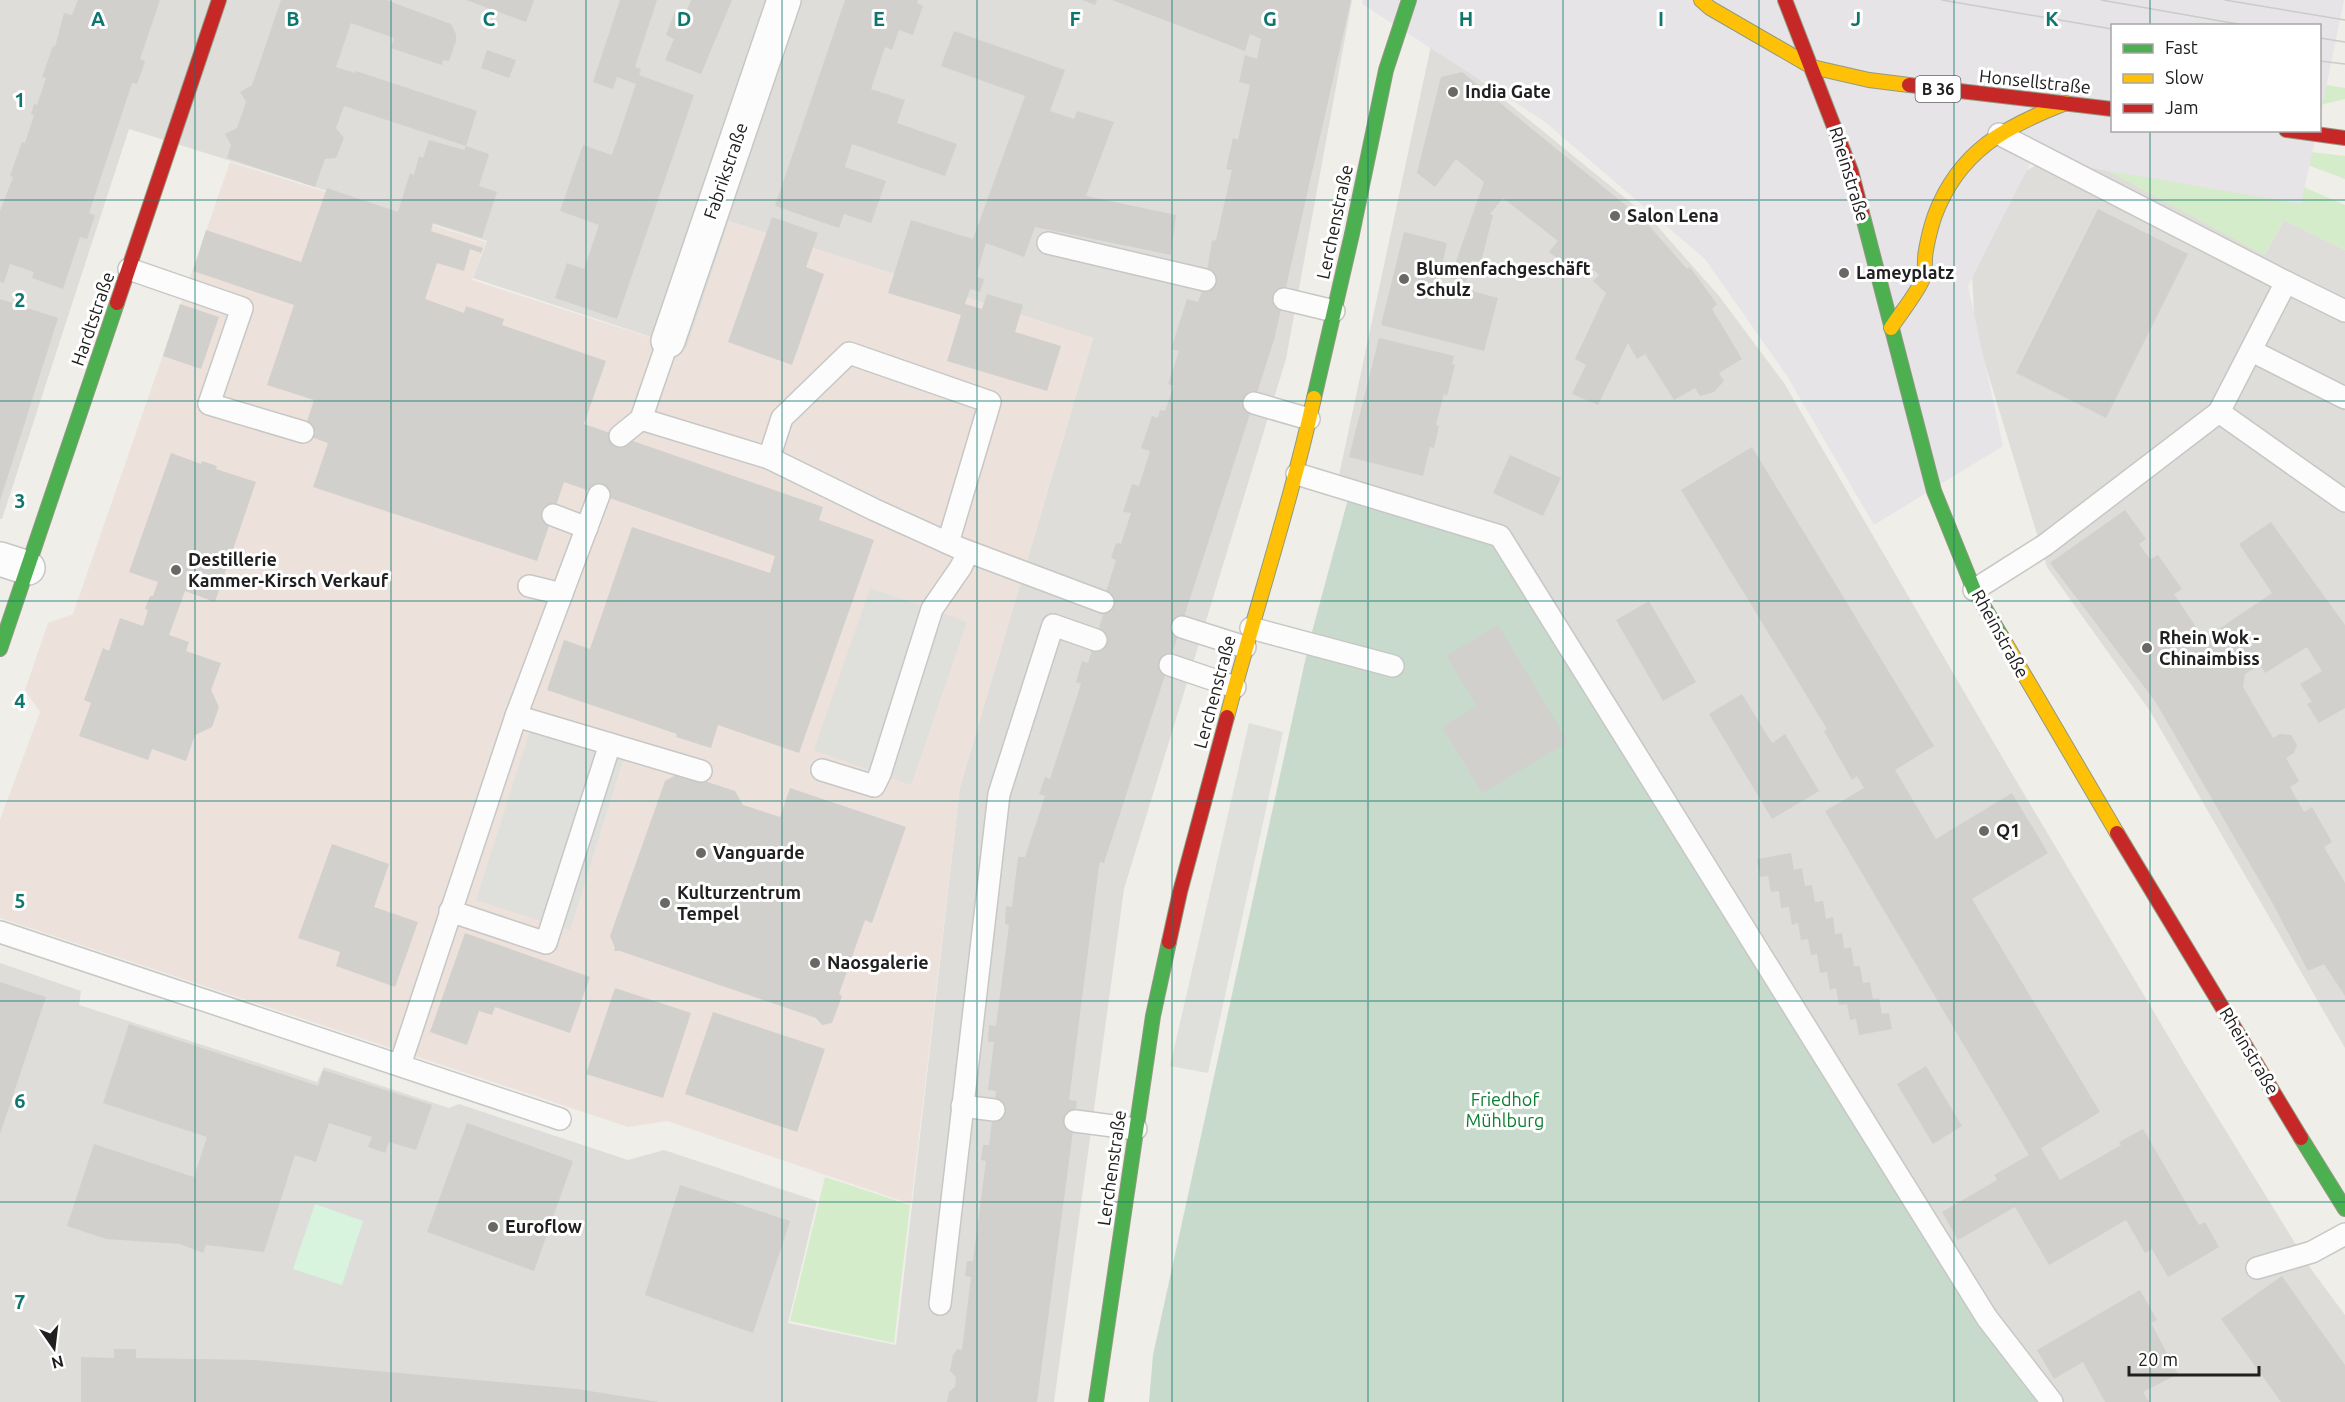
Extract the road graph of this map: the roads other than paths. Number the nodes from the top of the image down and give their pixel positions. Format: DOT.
graph roads {
  1 [pos="219,0"];
  2 [pos="784,0"];
  3 [pos="1701,0"];
  4 [pos="1785,0"];
  5 [pos="1404,2"];
  6 [pos="1812,67"];
  7 [pos="2066,103"];
  8 [pos="2111,109"];
  9 [pos="2301,132"];
  10 [pos="1999,134"];
  11 [pos="2345,138"];
  12 [pos="1048,243"];
  13 [pos="129,269"];
  14 [pos="1205,280"];
  15 [pos="2286,282"];
  16 [pos="1284,299"];
  17 [pos="1334,311"];
  18 [pos="2345,311"];
  19 [pos="1891,328"];
  20 [pos="668,341"];
  21 [pos="2252,351"];
  22 [pos="2345,398"];
  23 [pos="1254,403"];
  24 [pos="2219,412"];
  25 [pos="641,419"];
  26 [pos="1310,419"];
  27 [pos="303,432"];
  28 [pos="620,436"];
  29 [pos="769,458"];
  30 [pos="1297,474"];
  31 [pos="599,495"];
  32 [pos="2345,501"];
  33 [pos="553,514"];
  34 [pos="587,528"];
  35 [pos="948,543"];
  36 [pos="968,552"];
  37 [pos="14,563"];
  38 [pos="529,586"];
  39 [pos="1974,591"];
  40 [pos="562,594"];
  41 [pos="1103,602"];
  42 [pos="1182,627"];
  43 [pos="1248,638"];
  44 [pos="1096,640"];
  45 [pos="0,649"];
  46 [pos="1170,665"];
  47 [pos="1393,666"];
  48 [pos="1235,687"];
  49 [pos="516,716"];
  50 [pos="610,744"];
  51 [pos="822,770"];
  52 [pos="701,771"];
  53 [pos="450,911"];
  54 [pos="0,932"];
  55 [pos="400,1065"];
  56 [pos="962,1106"];
  57 [pos="994,1110"];
  58 [pos="560,1119"];
  59 [pos="1075,1121"];
  60 [pos="1136,1129"];
  61 [pos="2345,1209"];
  62 [pos="2345,1234"];
  63 [pos="2257,1268"];
  64 [pos="940,1304"];
  65 [pos="1096,1402"];
  66 [pos="2052,1402"];
  1 -- 13 [label="street, Hardtstraße"];
  2 -- 20 [label="street, Fabrikstraße"];
  3 -- 6 [label="street"];
  4 -- 6 [label="street, Rheinstraße"];
  5 -- 17 [label="street, Lerchenstraße"];
  6 -- 7 [label="street, Honsellstraße / B 36"];
  6 -- 19 [label="street, Rheinstraße"];
  7 -- 8 [label="street, Honsellstraße / B 36"];
  7 -- 10 [label="street"];
  9 -- 11 [label="street"];
  10 -- 15 [label="lane"];
  10 -- 19 [label="street"];
  12 -- 14 [label="lane"];
  13 -- 27 [label="lane"];
  13 -- 37 [label="street, Hardtstraße"];
  15 -- 18 [label="lane"];
  15 -- 21 [label="lane"];
  16 -- 17 [label="lane"];
  17 -- 26 [label="street, Lerchenstraße"];
  19 -- 39 [label="street, Rheinstraße"];
  20 -- 25 [label="lane"];
  21 -- 22 [label="lane"];
  21 -- 24 [label="lane"];
  23 -- 26 [label="lane"];
  24 -- 32 [label="lane"];
  24 -- 39 [label="lane"];
  25 -- 28 [label="lane"];
  25 -- 29 [label="lane"];
  26 -- 30 [label="street, Lerchenstraße"];
  29 -- 35 [label="lane"];
  29 -- 35 [label="lane"];
  30 -- 43 [label="street, Lerchenstraße"];
  30 -- 66 [label="lane"];
  31 -- 34 [label="lane"];
  33 -- 34 [label="lane"];
  34 -- 40 [label="lane"];
  35 -- 36 [label="lane"];
  36 -- 41 [label="lane"];
  36 -- 51 [label="lane"];
  37 -- 45 [label="street, Hardtstraße"];
  38 -- 40 [label="lane"];
  39 -- 61 [label="street, Rheinstraße"];
  40 -- 49 [label="lane"];
  42 -- 43 [label="lane"];
  43 -- 47 [label="lane"];
  43 -- 48 [label="street, Lerchenstraße"];
  44 -- 56 [label="lane"];
  46 -- 48 [label="lane"];
  48 -- 60 [label="street, Lerchenstraße"];
  49 -- 50 [label="lane"];
  49 -- 53 [label="lane"];
  50 -- 52 [label="lane"];
  50 -- 53 [label="lane"];
  53 -- 55 [label="lane"];
  54 -- 55 [label="lane"];
  55 -- 58 [label="lane"];
  56 -- 57 [label="lane"];
  56 -- 64 [label="lane"];
  59 -- 60 [label="lane"];
  60 -- 65 [label="street, Lerchenstraße"];
  62 -- 63 [label="lane"];
}
